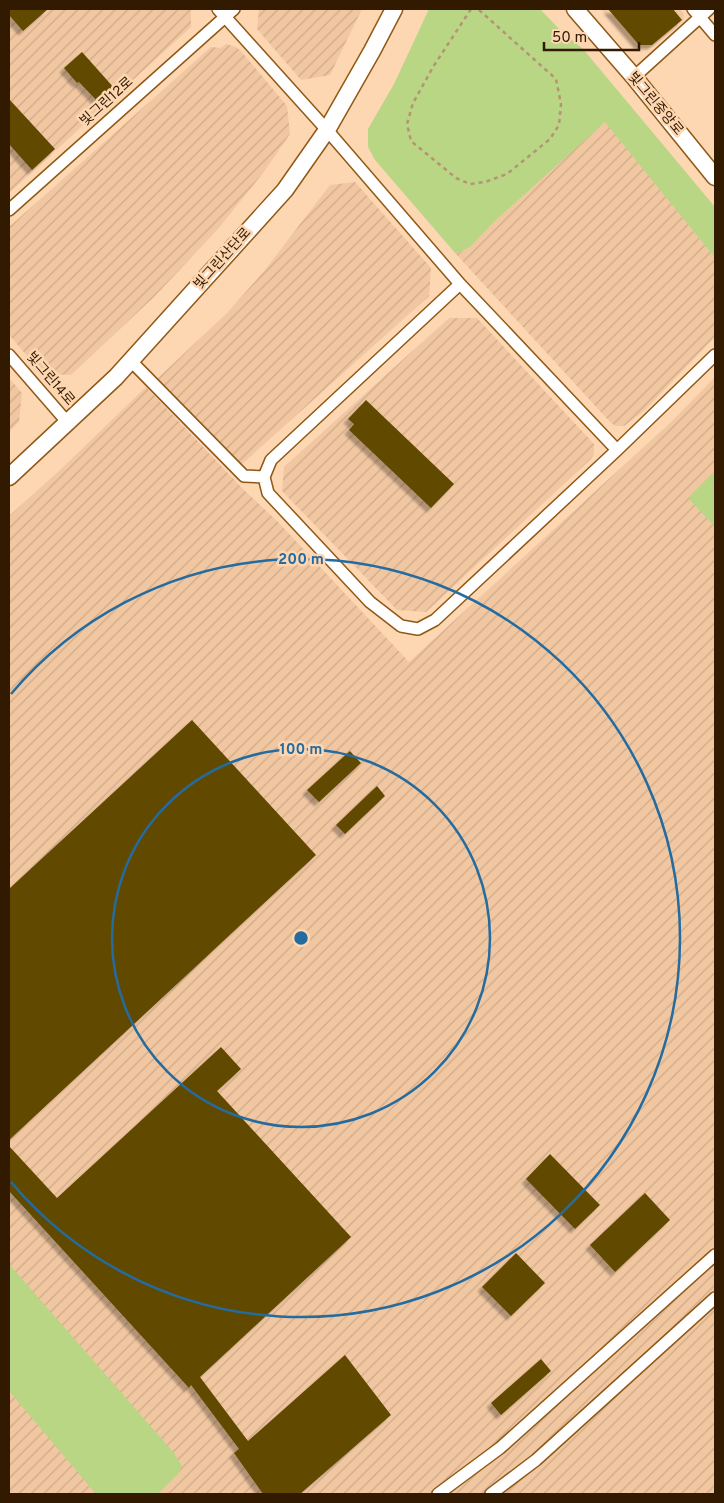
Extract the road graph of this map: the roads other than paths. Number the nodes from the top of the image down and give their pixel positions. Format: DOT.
graph roads {
  1 [pos="394,9"];
  2 [pos="575,9"];
  3 [pos="709,9"];
  4 [pos="226,11"];
  5 [pos="696,13"];
  6 [pos="715,35"];
  7 [pos="634,77"];
  8 [pos="327,130"];
  9 [pos="715,177"];
  10 [pos="9,210"];
  11 [pos="460,284"];
  12 [pos="9,355"];
  13 [pos="715,355"];
  14 [pos="131,361"];
  15 [pos="68,423"];
  16 [pos="617,450"];
  17 [pos="9,477"];
  18 [pos="264,477"];
  19 [pos="715,1255"];
  20 [pos="715,1298"];
  21 [pos="438,1494"];
  22 [pos="491,1494"];
  1 -- 8 [label="street, 빛그린산단로"];
  2 -- 7 [label="street, 빛그린중앙로"];
  3 -- 5 [label="street"];
  4 -- 8 [label="street, 빛그린12로"];
  4 -- 10 [label="street, 빛그린12로"];
  5 -- 6 [label="street"];
  5 -- 7 [label="street"];
  7 -- 9 [label="street, 빛그린중앙로"];
  8 -- 11 [label="street, 빛그린12로"];
  8 -- 14 [label="street, 빛그린산단로"];
  11 -- 16 [label="street, 빛그린12로"];
  11 -- 18 [label="street"];
  12 -- 15 [label="street, 빛그린14로"];
  13 -- 16 [label="street"];
  14 -- 15 [label="street, 빛그린산단로"];
  14 -- 18 [label="street"];
  15 -- 17 [label="street, 빛그린산단로"];
  16 -- 18 [label="street"];
  19 -- 21 [label="street"];
  20 -- 22 [label="street"];
}
